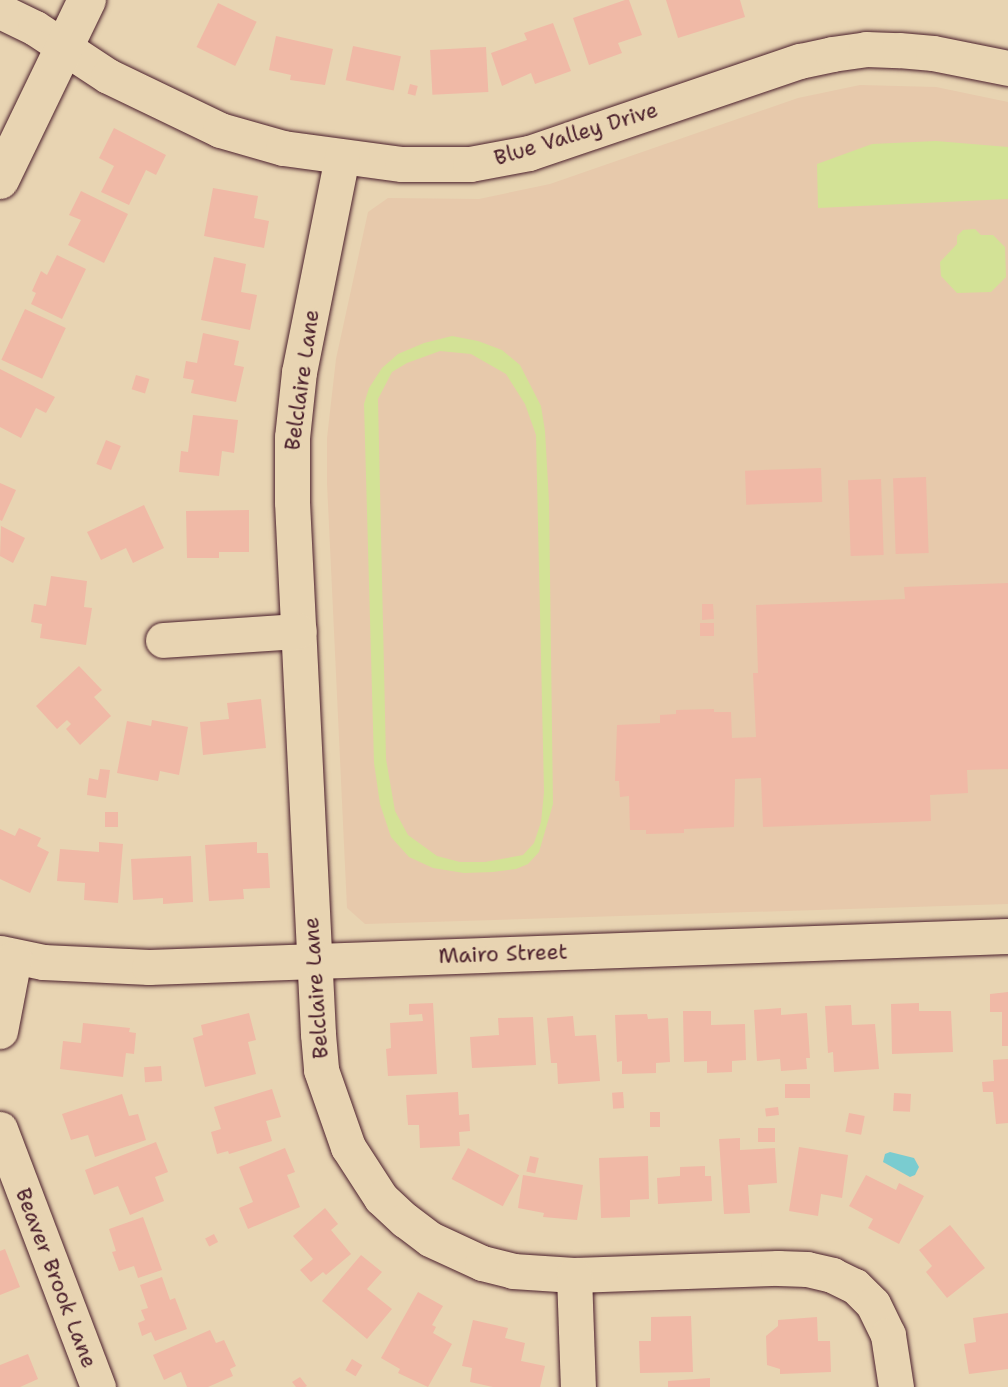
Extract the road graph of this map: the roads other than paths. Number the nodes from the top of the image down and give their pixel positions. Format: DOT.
graph roads {
  1 [pos="87,0"];
  2 [pos="0,11"];
  3 [pos="64,46"];
  4 [pos="1008,68"];
  5 [pos="342,157"];
  6 [pos="0,180"];
  7 [pos="299,631"];
  8 [pos="163,639"];
  9 [pos="1008,936"];
  10 [pos="7,955"];
  11 [pos="314,961"];
  12 [pos="0,1031"];
  13 [pos="0,1129"];
  14 [pos="8,1178"];
  15 [pos="574,1275"];
  16 [pos="97,1387"];
  17 [pos="578,1387"];
  18 [pos="896,1387"];
  1 -- 3 [label="main road"];
  2 -- 3 [label="street, Blue Valley Drive"];
  3 -- 5 [label="street, Blue Valley Drive"];
  3 -- 6 [label="main road"];
  4 -- 5 [label="street, Blue Valley Drive"];
  5 -- 7 [label="street, Belclaire Lane"];
  7 -- 8 [label="street"];
  7 -- 11 [label="street, Belclaire Lane"];
  9 -- 11 [label="street, Mairo Street"];
  10 -- 11 [label="street, Mairo Street"];
  10 -- 12 [label="street"];
  11 -- 15 [label="street, Belclaire Lane"];
  13 -- 14 [label="street, Beaver Brook Lane"];
  14 -- 16 [label="street, Beaver Brook Lane"];
  15 -- 17 [label="street"];
  15 -- 18 [label="street, Belclaire Lane"];
}
